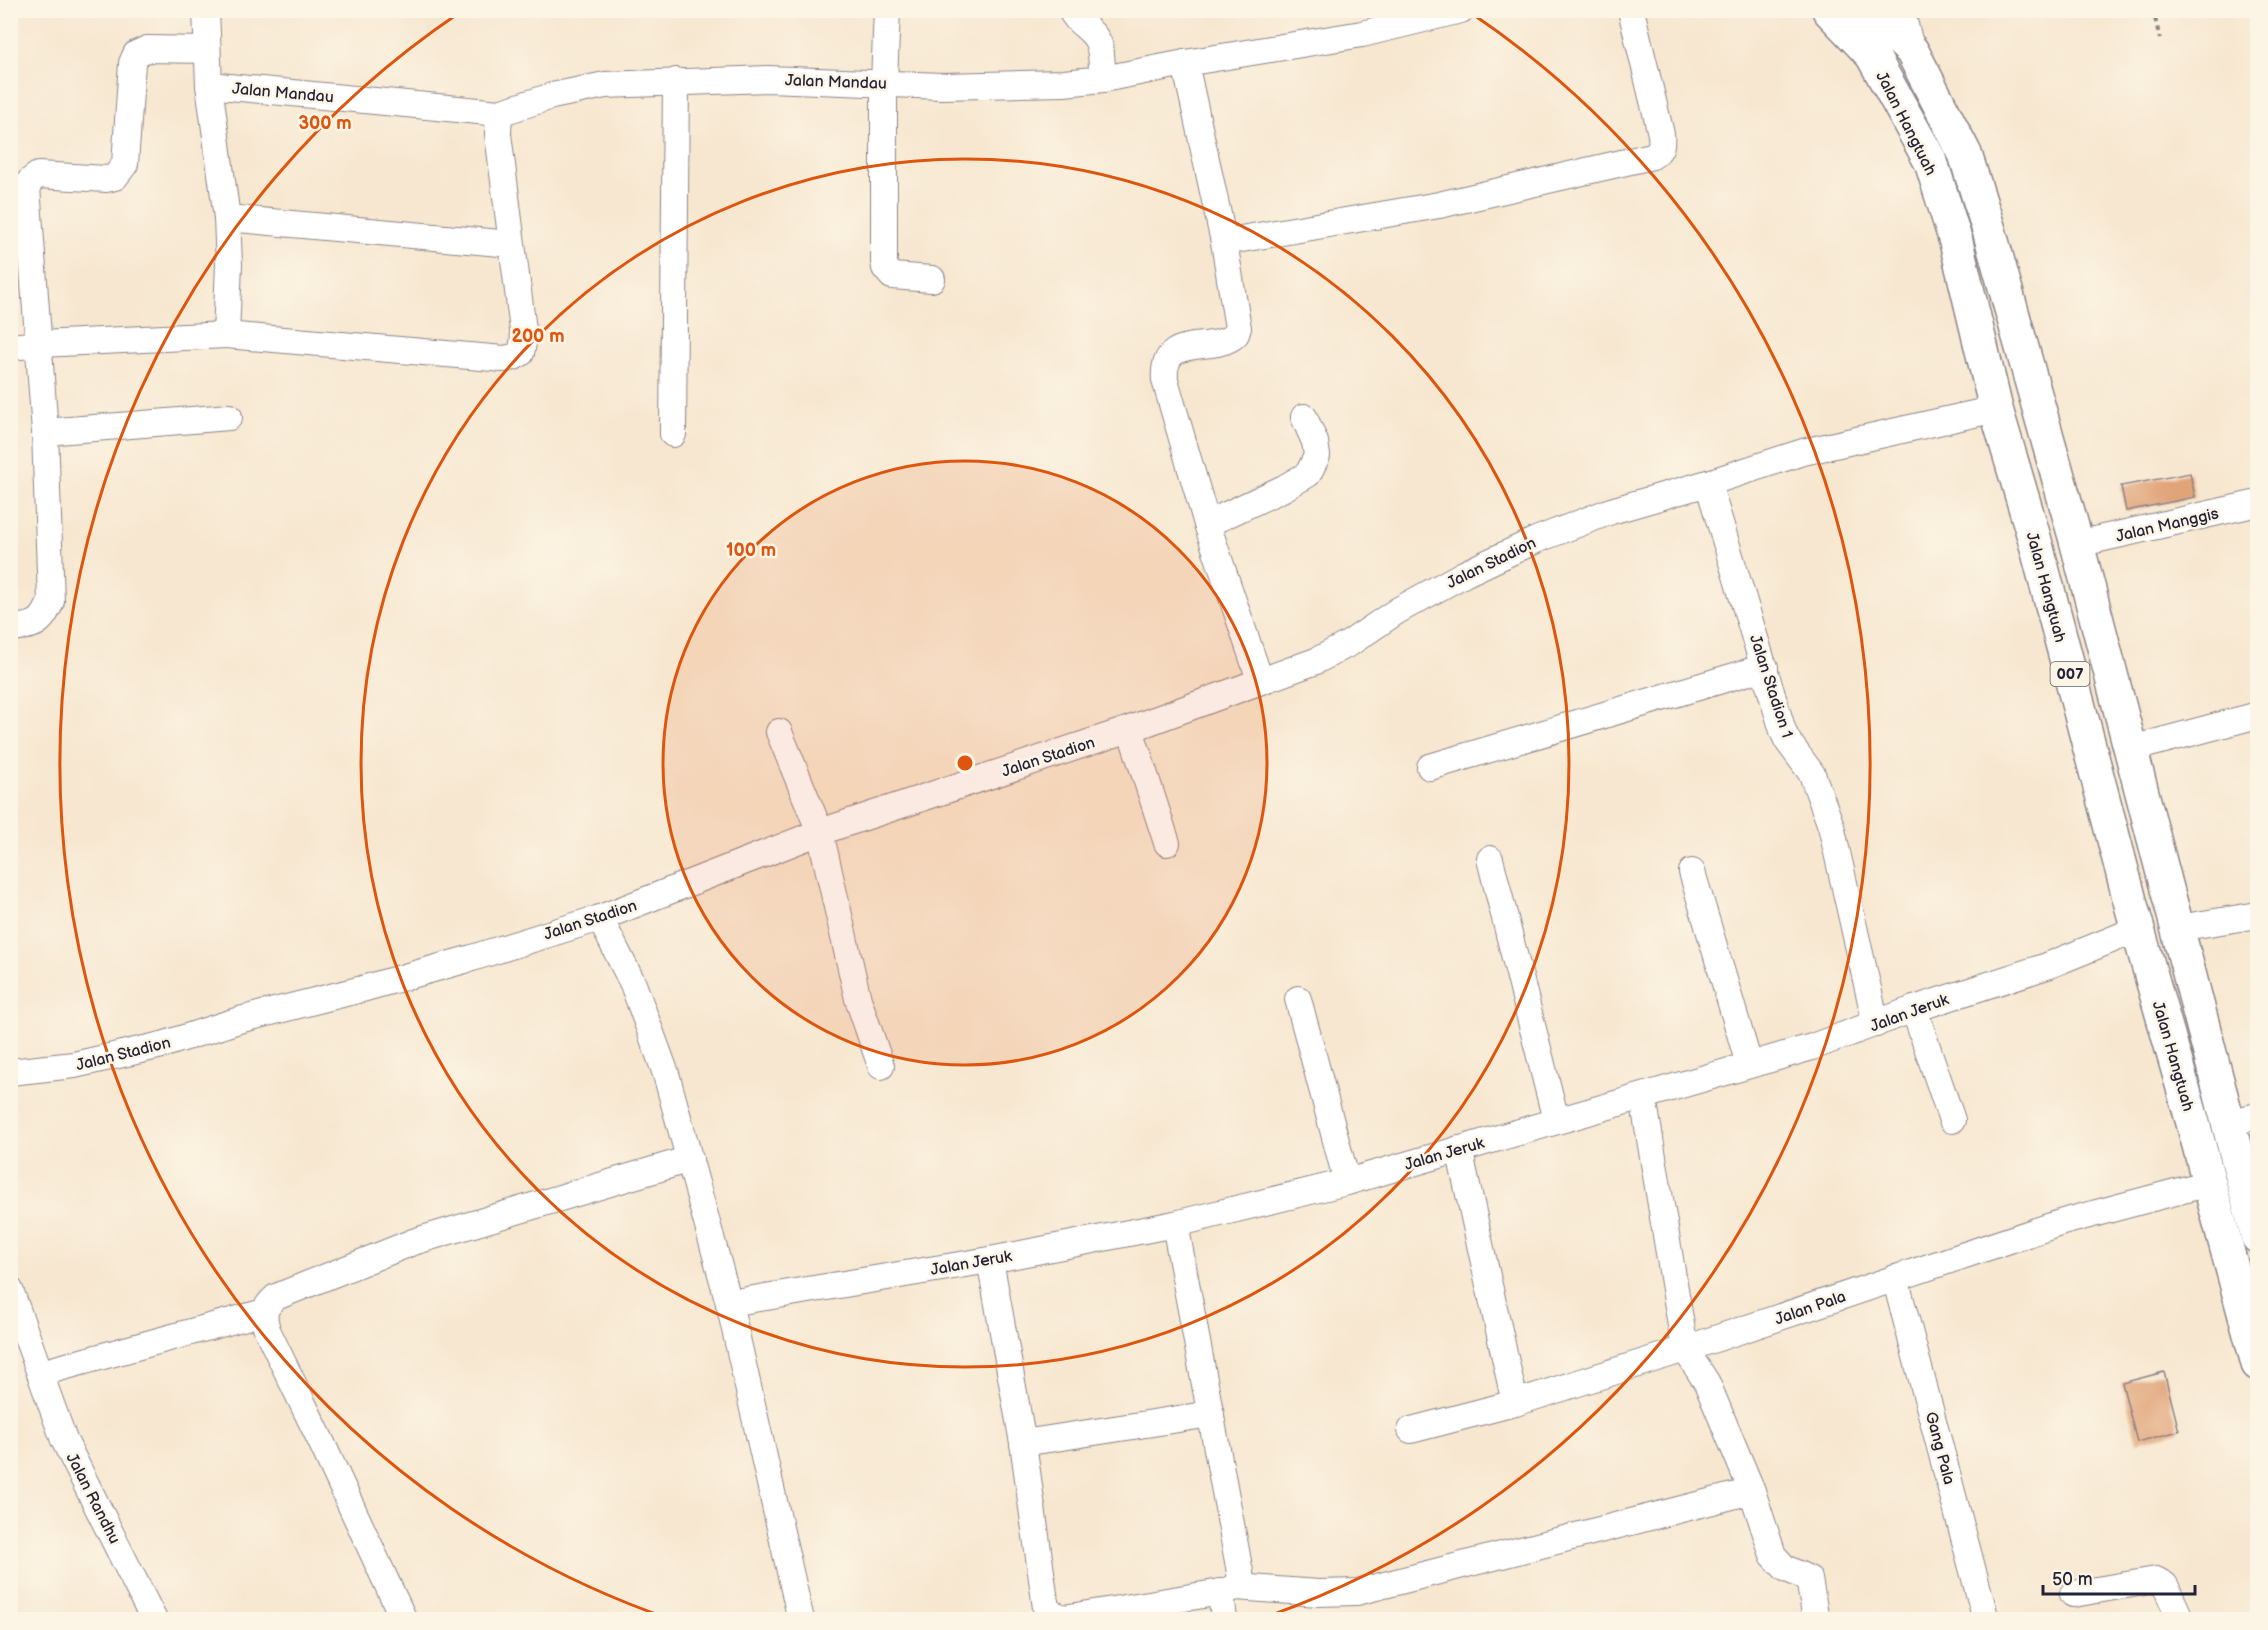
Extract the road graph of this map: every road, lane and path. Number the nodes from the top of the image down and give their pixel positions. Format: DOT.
graph roads {
  1 [pos="206,10"];
  2 [pos="887,10"];
  3 [pos="1071,10"];
  4 [pos="1461,10"];
  5 [pos="1631,10"];
  6 [pos="1829,10"];
  7 [pos="1868,10"];
  8 [pos="1901,10"];
  9 [pos="2153,10"];
  10 [pos="2160,39"];
  11 [pos="207,50"];
  12 [pos="1912,51"];
  13 [pos="1185,63"];
  14 [pos="1103,79"];
  15 [pos="676,81"];
  16 [pos="884,82"];
  17 [pos="209,85"];
  18 [pos="500,113"];
  19 [pos="227,218"];
  20 [pos="1224,242"];
  21 [pos="511,244"];
  22 [pos="932,279"];
  23 [pos="226,334"];
  24 [pos="40,344"];
  25 [pos="10,347"];
  26 [pos="1996,409"];
  27 [pos="229,417"];
  28 [pos="1304,417"];
  29 [pos="45,432"];
  30 [pos="673,434"];
  31 [pos="1708,483"];
  32 [pos="2258,504"];
  33 [pos="1207,524"];
  34 [pos="2077,544"];
  35 [pos="10,628"];
  36 [pos="1766,667"];
  37 [pos="1260,680"];
  38 [pos="2258,715"];
  39 [pos="1130,729"];
  40 [pos="779,732"];
  41 [pos="2131,749"];
  42 [pos="1430,767"];
  43 [pos="820,832"];
  44 [pos="1167,843"];
  45 [pos="1490,858"];
  46 [pos="1692,872"];
  47 [pos="2258,915"];
  48 [pos="600,918"];
  49 [pos="2178,928"];
  50 [pos="2138,929"];
  51 [pos="1298,999"];
  52 [pos="1914,1009"];
  53 [pos="1876,1024"];
  54 [pos="1749,1064"];
  55 [pos="881,1066"];
  56 [pos="10,1072"];
  57 [pos="1643,1097"];
  58 [pos="1556,1120"];
  59 [pos="1952,1120"];
  60 [pos="2242,1120"];
  61 [pos="1459,1149"];
  62 [pos="690,1159"];
  63 [pos="1347,1182"];
  64 [pos="2209,1183"];
  65 [pos="1175,1224"];
  66 [pos="2258,1237"];
  67 [pos="990,1260"];
  68 [pos="1895,1278"];
  69 [pos="10,1290"];
  70 [pos="729,1303"];
  71 [pos="264,1312"];
  72 [pos="1685,1349"];
  73 [pos="2258,1364"];
  74 [pos="41,1373"];
  75 [pos="1515,1402"];
  76 [pos="1210,1414"];
  77 [pos="1411,1430"];
  78 [pos="1023,1443"];
  79 [pos="1752,1491"];
  80 [pos="1229,1590"];
  81 [pos="2073,1594"];
  82 [pos="154,1620"];
  83 [pos="404,1620"];
  84 [pos="801,1620"];
  85 [pos="1224,1620"];
  86 [pos="1816,1620"];
  87 [pos="1986,1620"];
  88 [pos="2181,1620"];
  1 -- 11 [label="street"];
  2 -- 16 [label="street"];
  3 -- 14 [label="street"];
  4 -- 13 [label="street, Jalan Mandau"];
  5 -- 20 [label="street"];
  6 -- 26 [label="highway, Jalan Hangtuah / 007"];
  7 -- 12 [label="highway, Jalan Hangtuah / 007"];
  8 -- 12 [label="street"];
  9 -- 10 [label="path"];
  11 -- 17 [label="street"];
  11 -- 24 [label="street"];
  12 -- 34 [label="highway, Jalan Hangtuah / 007"];
  13 -- 14 [label="street, Jalan Mandau"];
  13 -- 20 [label="street"];
  14 -- 16 [label="street, Jalan Mandau"];
  15 -- 16 [label="street, Jalan Mandau"];
  15 -- 18 [label="street, Jalan Mandau"];
  15 -- 30 [label="street"];
  16 -- 22 [label="street"];
  17 -- 18 [label="street, Jalan Mandau"];
  17 -- 19 [label="street"];
  18 -- 21 [label="street"];
  19 -- 21 [label="street"];
  19 -- 23 [label="street"];
  20 -- 33 [label="street"];
  21 -- 23 [label="street"];
  23 -- 24 [label="street"];
  24 -- 25 [label="street"];
  24 -- 29 [label="street"];
  26 -- 31 [label="street, Jalan Stadion"];
  26 -- 50 [label="highway, Jalan Hangtuah / 007"];
  27 -- 29 [label="street"];
  28 -- 33 [label="street"];
  29 -- 35 [label="street"];
  31 -- 36 [label="street, Jalan Stadion 1"];
  31 -- 37 [label="street, Jalan Stadion"];
  32 -- 34 [label="street, Jalan Manggis"];
  33 -- 37 [label="street"];
  34 -- 41 [label="highway, Jalan Hangtuah / 007"];
  36 -- 42 [label="street"];
  36 -- 53 [label="street, Jalan Stadion 1"];
  37 -- 39 [label="street, Jalan Stadion"];
  38 -- 41 [label="street"];
  39 -- 43 [label="street, Jalan Stadion"];
  39 -- 44 [label="street"];
  40 -- 43 [label="street"];
  41 -- 49 [label="highway, Jalan Hangtuah / 007"];
  43 -- 48 [label="street, Jalan Stadion"];
  43 -- 55 [label="street"];
  45 -- 58 [label="street"];
  46 -- 54 [label="street"];
  47 -- 49 [label="street"];
  48 -- 56 [label="street, Jalan Stadion"];
  48 -- 62 [label="street"];
  49 -- 60 [label="highway, Jalan Hangtuah / 007"];
  50 -- 52 [label="street, Jalan Jeruk"];
  50 -- 64 [label="highway, Jalan Hangtuah / 007"];
  51 -- 63 [label="street"];
  52 -- 53 [label="street, Jalan Jeruk"];
  52 -- 59 [label="street"];
  53 -- 54 [label="street, Jalan Jeruk"];
  54 -- 57 [label="street, Jalan Jeruk"];
  57 -- 58 [label="street, Jalan Jeruk"];
  57 -- 72 [label="street"];
  58 -- 61 [label="street, Jalan Jeruk"];
  60 -- 66 [label="highway, Jalan Hangtuah / 007"];
  61 -- 63 [label="street, Jalan Jeruk"];
  61 -- 75 [label="street"];
  62 -- 70 [label="street"];
  62 -- 71 [label="street"];
  63 -- 65 [label="street, Jalan Jeruk"];
  64 -- 68 [label="street, Jalan Pala"];
  64 -- 73 [label="highway, Jalan Hangtuah / 007"];
  65 -- 67 [label="street, Jalan Jeruk"];
  65 -- 76 [label="street"];
  67 -- 70 [label="street, Jalan Jeruk"];
  67 -- 78 [label="street"];
  68 -- 72 [label="street, Jalan Pala"];
  68 -- 87 [label="street, Gang Pala"];
  69 -- 74 [label="street, Jalan Randhu"];
  70 -- 84 [label="street"];
  71 -- 74 [label="street"];
  71 -- 83 [label="street"];
  72 -- 75 [label="street, Jalan Pala"];
  72 -- 79 [label="street"];
  74 -- 82 [label="street, Jalan Randhu"];
  75 -- 77 [label="street, Jalan Pala"];
  76 -- 78 [label="street"];
  76 -- 80 [label="street"];
  78 -- 80 [label="street"];
  79 -- 80 [label="street"];
  79 -- 86 [label="street"];
  80 -- 85 [label="street"];
  81 -- 88 [label="street"];
}
